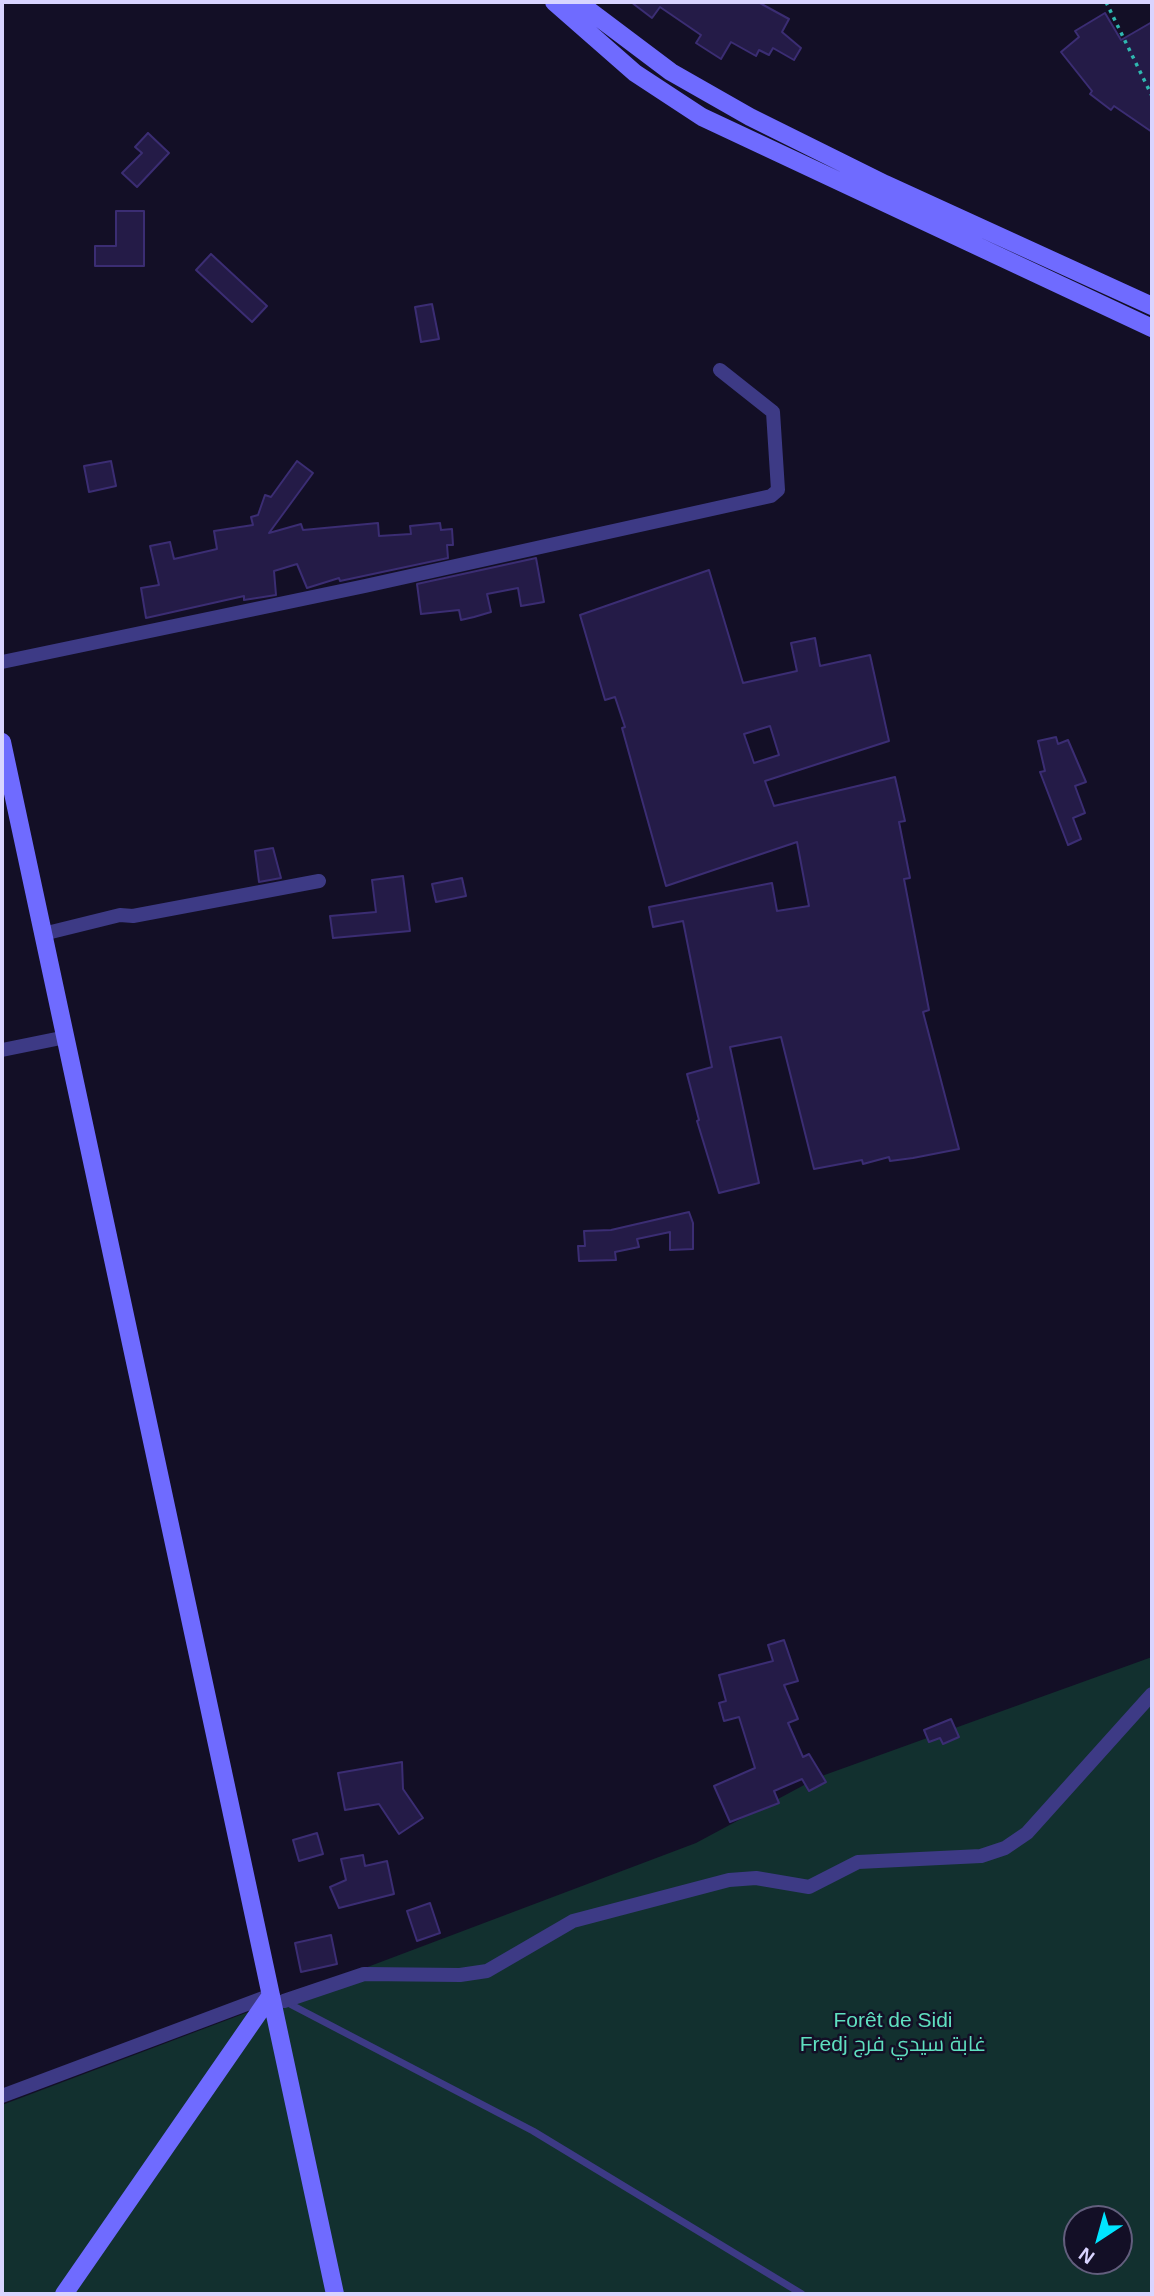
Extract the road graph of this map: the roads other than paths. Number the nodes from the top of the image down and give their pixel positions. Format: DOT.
graph roads {
  1 [pos="554,2"];
  2 [pos="579,9"];
  3 [pos="1152,306"];
  4 [pos="1152,328"];
  5 [pos="720,370"];
  6 [pos="2,662"];
  7 [pos="2,742"];
  8 [pos="319,881"];
  9 [pos="43,934"];
  10 [pos="66,1037"];
  11 [pos="2,1050"];
  12 [pos="1152,1694"];
  13 [pos="278,1998"];
  14 [pos="2,2096"];
  15 [pos="64,2294"];
  16 [pos="335,2294"];
  17 [pos="802,2294"];
  1 -- 2 [label="main road"];
  2 -- 3 [label="main road"];
  2 -- 4 [label="main road"];
  5 -- 6 [label="street"];
  7 -- 9 [label="main road"];
  8 -- 9 [label="street"];
  9 -- 10 [label="main road"];
  10 -- 11 [label="street"];
  10 -- 13 [label="main road"];
  12 -- 13 [label="street"];
  13 -- 14 [label="street"];
  13 -- 15 [label="main road"];
  13 -- 16 [label="main road"];
  13 -- 17 [label="lane"];
}
